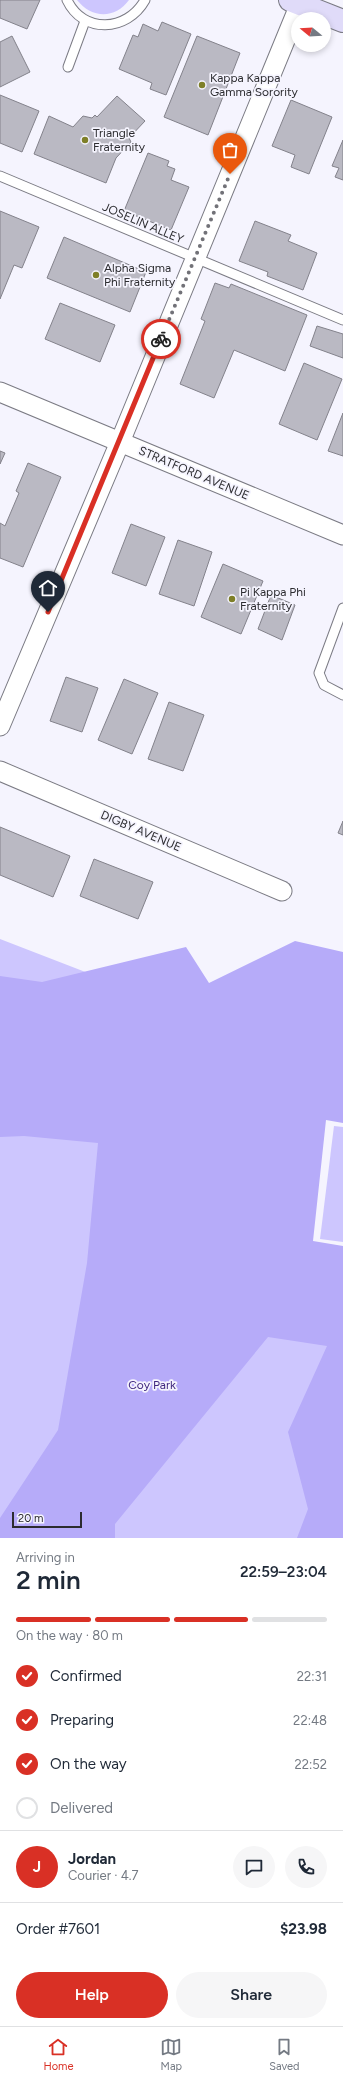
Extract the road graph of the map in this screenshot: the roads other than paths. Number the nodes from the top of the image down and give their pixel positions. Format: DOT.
graph roads {
  1 [pos="67,0"];
  2 [pos="145,0"];
  3 [pos="295,2"];
  4 [pos="85,21"];
  5 [pos="343,21"];
  6 [pos="68,67"];
  7 [pos="0,176"];
  8 [pos="195,258"];
  9 [pos="343,320"];
  10 [pos="0,392"];
  11 [pos="120,442"];
  12 [pos="343,535"];
  13 [pos="343,608"];
  14 [pos="343,695"];
  15 [pos="0,726"];
  16 [pos="0,771"];
  17 [pos="282,891"];
  1 -- 4 [label="lane"];
  2 -- 4 [label="lane"];
  3 -- 5 [label="main road"];
  3 -- 8 [label="street"];
  4 -- 6 [label="lane"];
  7 -- 8 [label="lane, JOSELIN ALLEY"];
  8 -- 9 [label="lane, JOSELIN ALLEY"];
  8 -- 11 [label="street"];
  10 -- 11 [label="street, STRATFORD AVENUE"];
  11 -- 12 [label="street, STRATFORD AVENUE"];
  11 -- 15 [label="street"];
  13 -- 14 [label="lane"];
  16 -- 17 [label="street, DIGBY AVENUE"];
}
